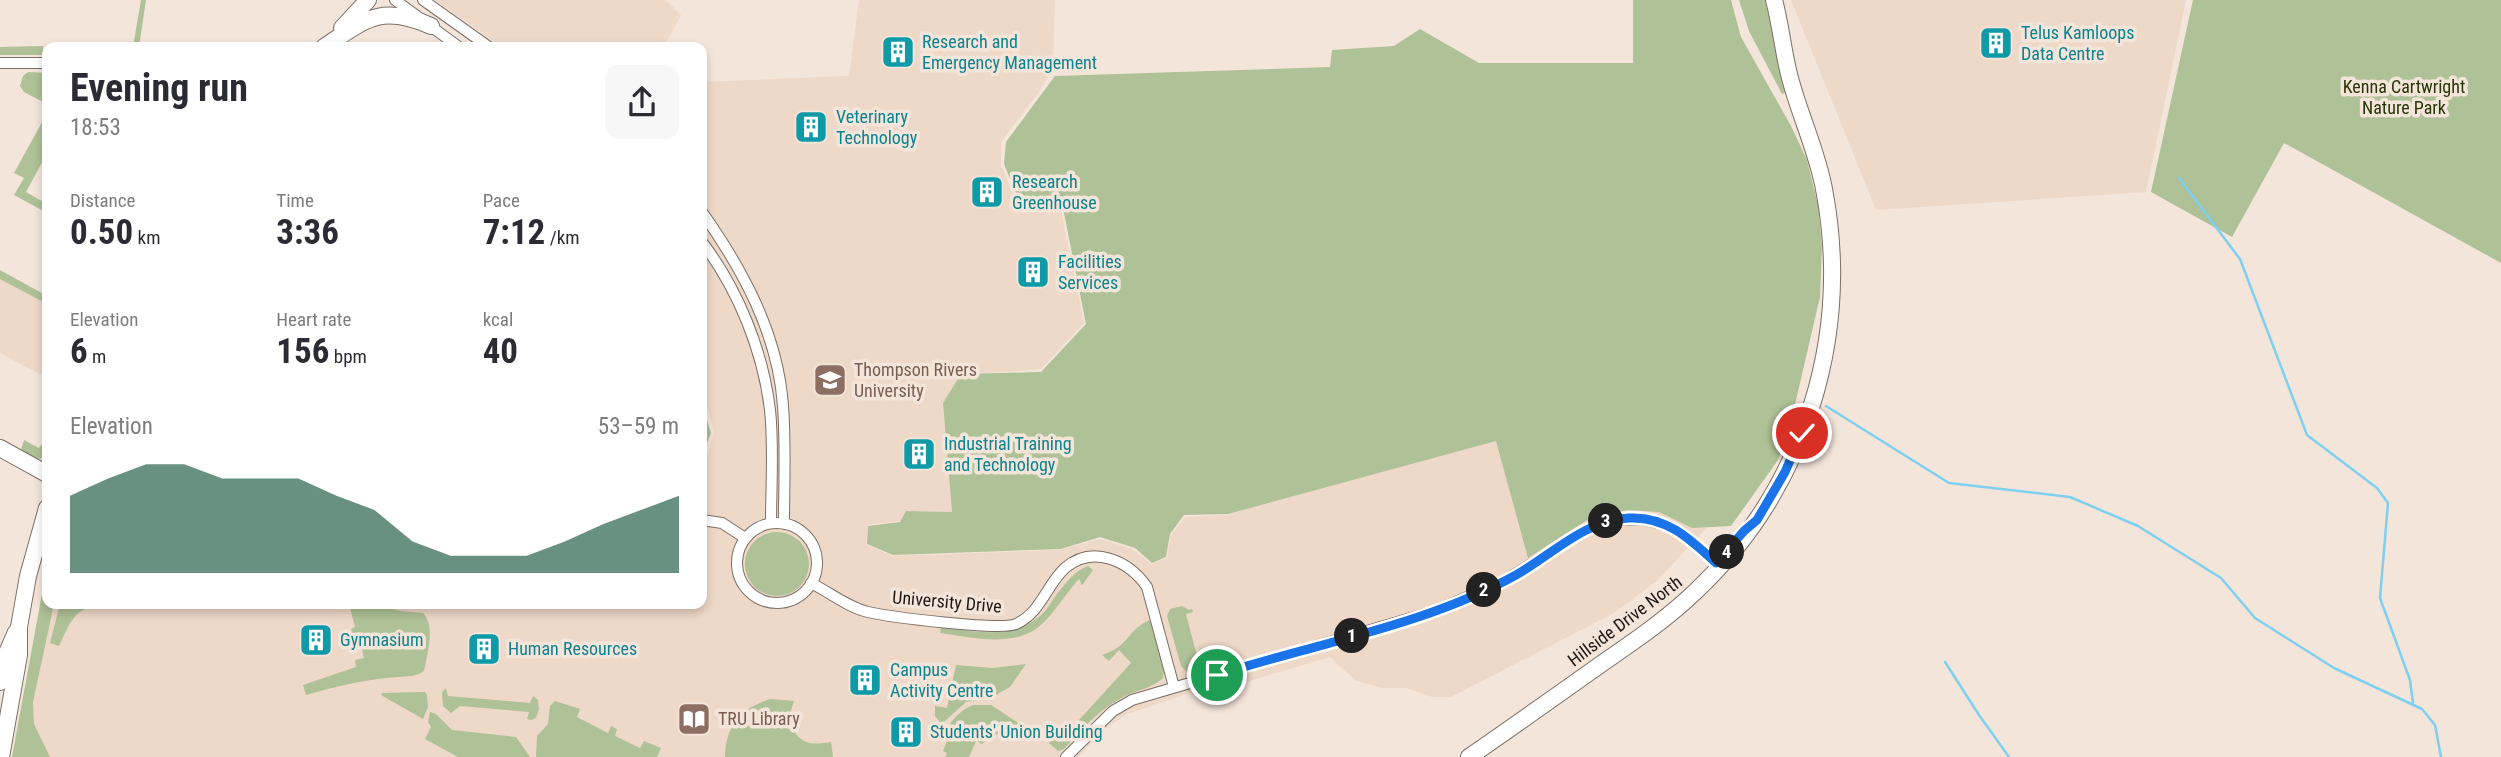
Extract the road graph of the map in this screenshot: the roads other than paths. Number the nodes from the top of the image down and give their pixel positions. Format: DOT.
graph roads {
  1 [pos="368,0"];
  2 [pos="395,0"];
  3 [pos="423,0"];
  4 [pos="1774,0"];
  5 [pos="430,26"];
  6 [pos="329,42"];
  7 [pos="332,42"];
  8 [pos="452,42"];
  9 [pos="482,42"];
  10 [pos="0,63"];
  11 [pos="42,63"];
  12 [pos="707,219"];
  13 [pos="707,248"];
  14 [pos="0,448"];
  15 [pos="42,471"];
  16 [pos="1757,520"];
  17 [pos="707,521"];
  18 [pos="771,523"];
  19 [pos="784,524"];
  20 [pos="42,527"];
  21 [pos="745,538"];
  22 [pos="1716,563"];
  23 [pos="811,583"];
  24 [pos="1683,603"];
  25 [pos="19,627"];
  26 [pos="0,682"];
  27 [pos="1174,687"];
  28 [pos="1,757"];
  29 [pos="1066,757"];
  30 [pos="1469,757"];
  1 -- 6 [label="street"];
  2 -- 5 [label="street"];
  3 -- 9 [label="street"];
  4 -- 16 [label="street, Hillside Drive North"];
  5 -- 7 [label="street"];
  5 -- 8 [label="street"];
  10 -- 11 [label="street"];
  12 -- 19 [label="street"];
  13 -- 18 [label="street"];
  14 -- 15 [label="street"];
  16 -- 22 [label="street"];
  16 -- 24 [label="street, Hillside Drive North"];
  17 -- 21 [label="street"];
  18 -- 19 [label="street"];
  18 -- 21 [label="street"];
  19 -- 23 [label="street"];
  20 -- 25 [label="street"];
  21 -- 23 [label="street"];
  22 -- 24 [label="street"];
  22 -- 27 [label="street"];
  23 -- 27 [label="street, University Drive"];
  24 -- 30 [label="street, Hillside Drive North"];
  25 -- 26 [label="street"];
  25 -- 28 [label="street"];
  27 -- 29 [label="street"];
}
